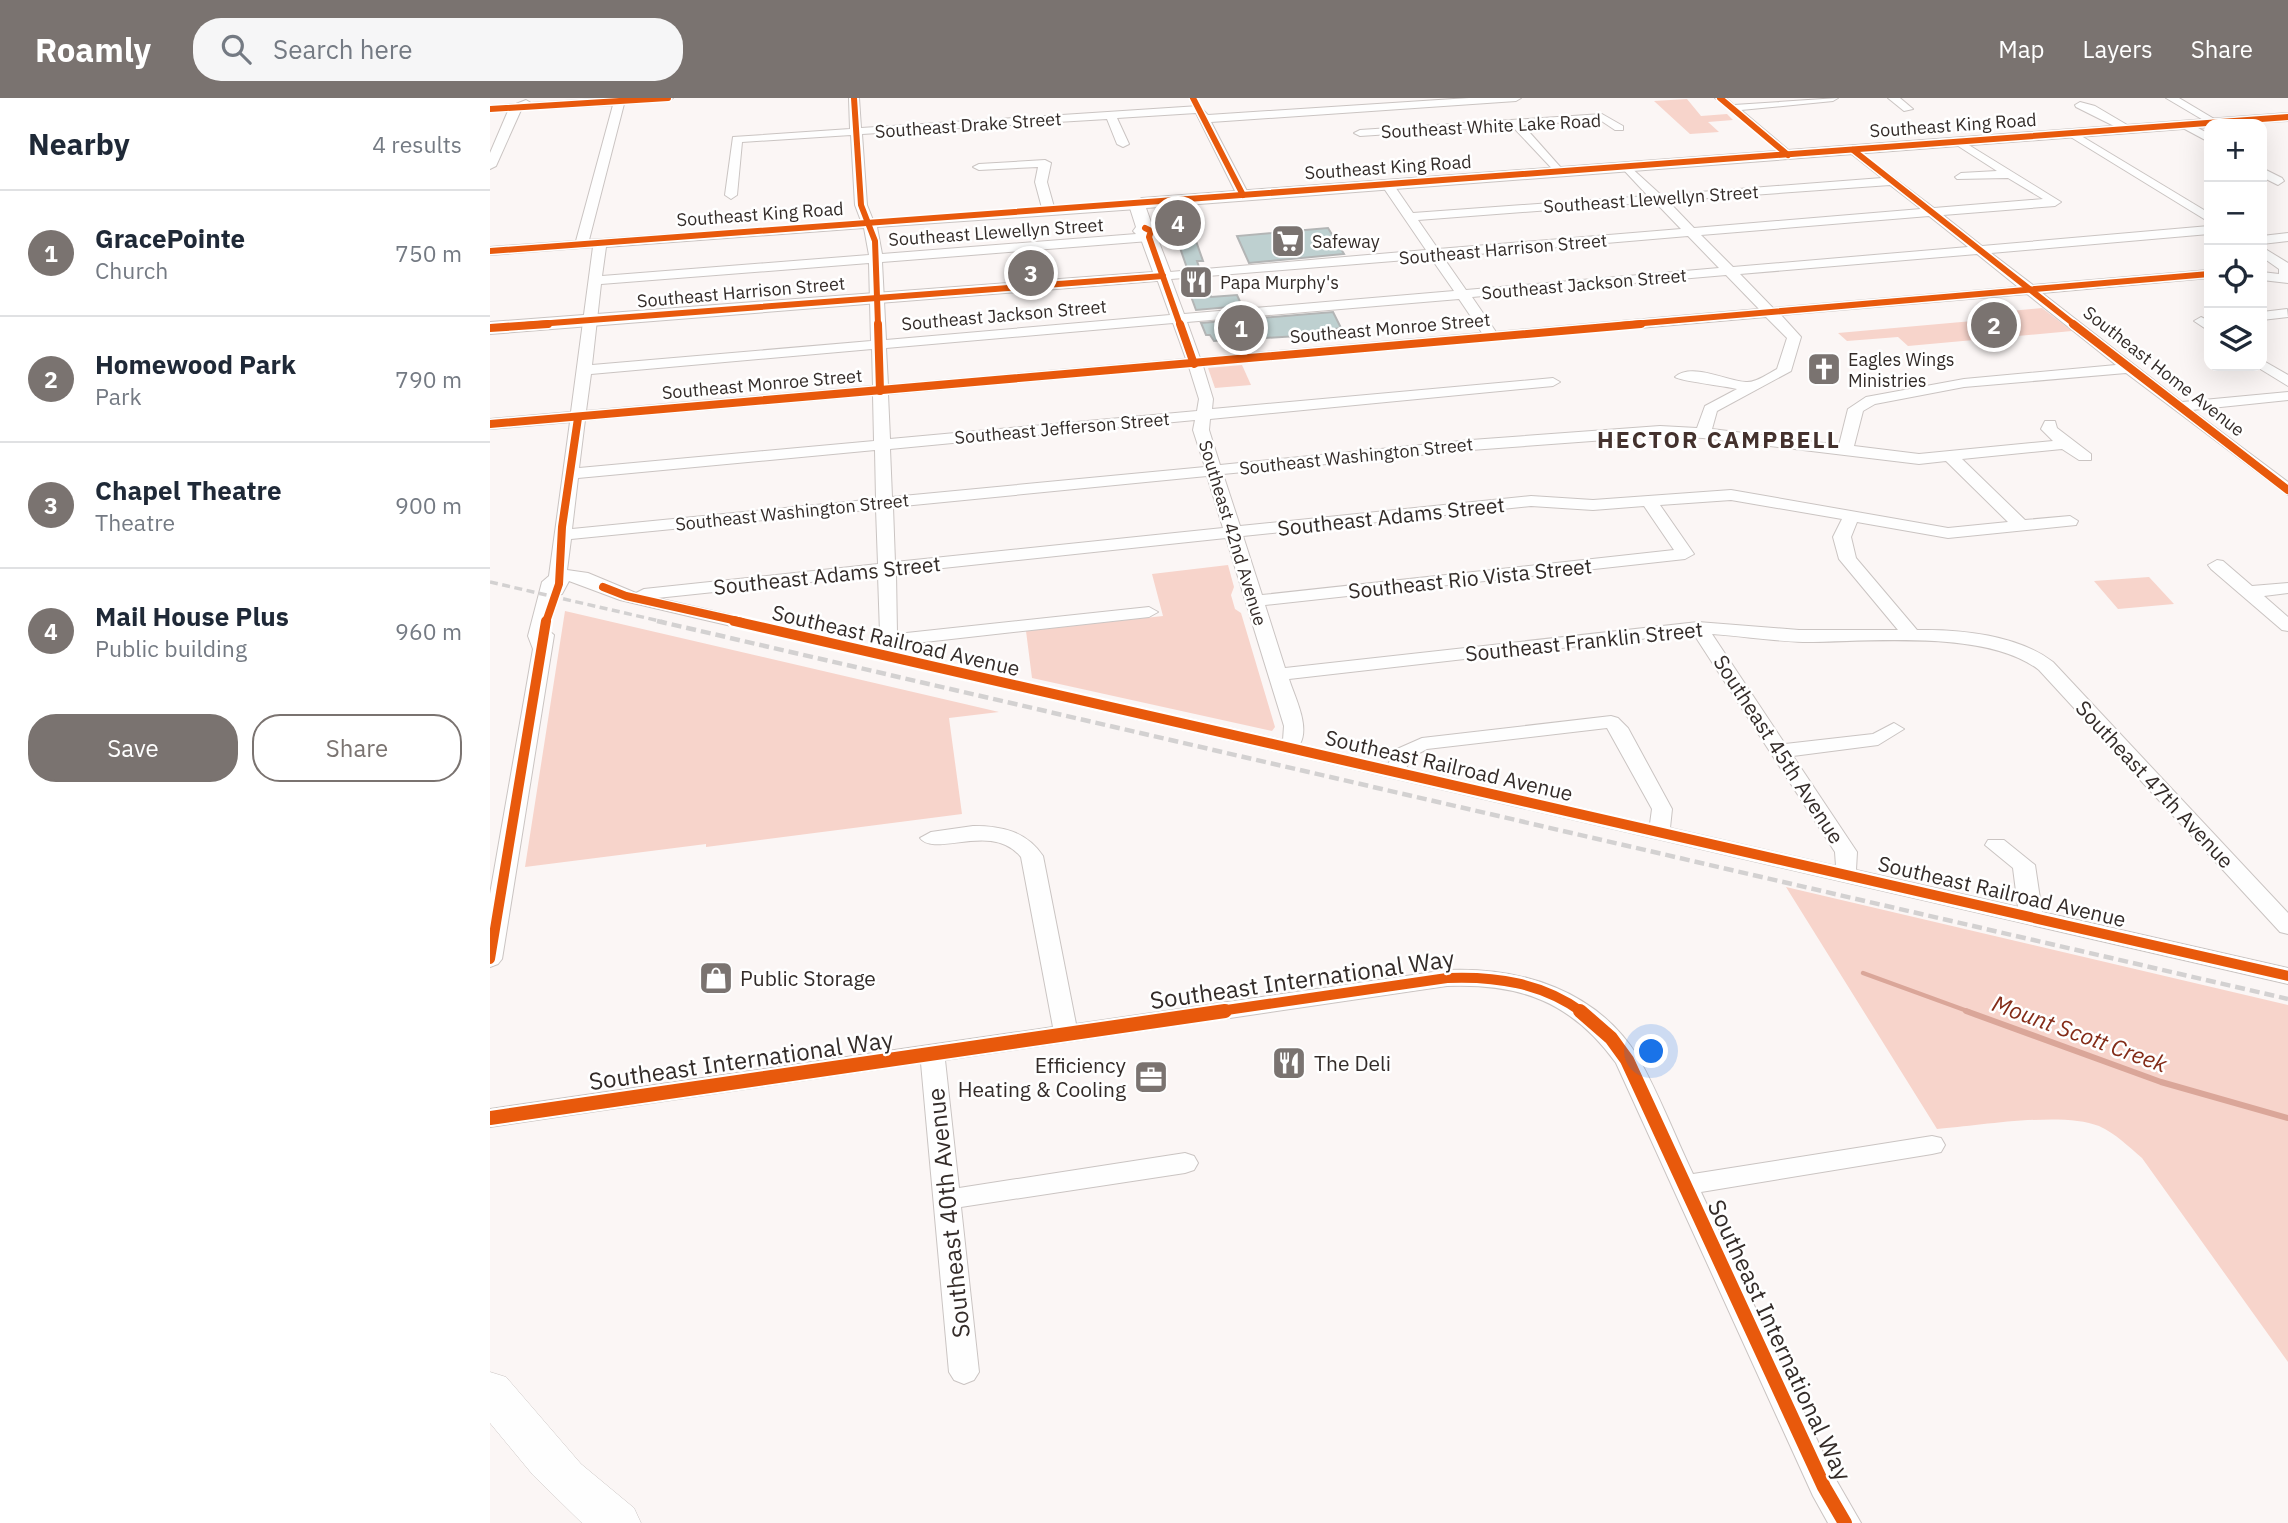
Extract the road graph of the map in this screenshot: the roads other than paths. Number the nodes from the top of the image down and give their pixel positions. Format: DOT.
graph roads {
  1 [pos="668,98"];
  2 [pos="855,98"];
  3 [pos="1193,98"];
  4 [pos="1517,98"];
  5 [pos="1720,98"];
  6 [pos="1833,98"];
  7 [pos="1893,98"];
  8 [pos="2171,98"];
  9 [pos="644,99"];
  10 [pos="619,101"];
  11 [pos="524,103"];
  12 [pos="2080,105"];
  13 [pos="1395,107"];
  14 [pos="1732,108"];
  15 [pos="1908,108"];
  16 [pos="490,109"];
  17 [pos="1202,115"];
  18 [pos="1111,116"];
  19 [pos="2209,119"];
  20 [pos="2286,119"];
  21 [pos="2267,120"];
  22 [pos="1515,123"];
  23 [pos="2204,124"];
  24 [pos="2185,125"];
  25 [pos="1619,128"];
  26 [pos="1414,130"];
  27 [pos="2128,130"];
  28 [pos="856,132"];
  29 [pos="1360,133"];
  30 [pos="2073,134"];
  31 [pos="2204,136"];
  32 [pos="1423,140"];
  33 [pos="1959,142"];
  34 [pos="1123,144"];
  35 [pos="1853,150"];
  36 [pos="1788,155"];
  37 [pos="490,166"];
  38 [pos="1627,166"];
  39 [pos="979,167"];
  40 [pos="1559,172"];
  41 [pos="2008,174"];
  42 [pos="2267,175"];
  43 [pos="1961,177"];
  44 [pos="1893,181"];
  45 [pos="2278,181"];
  46 [pos="1387,184"];
  47 [pos="731,195"];
  48 [pos="1243,195"];
  49 [pos="1659,199"];
  50 [pos="1137,205"];
  51 [pos="1049,210"];
  52 [pos="1934,213"];
  53 [pos="2204,215"];
  54 [pos="1409,217"];
  55 [pos="868,223"];
  56 [pos="2204,230"];
  57 [pos="1147,233"];
  58 [pos="1694,233"];
  59 [pos="2288,237"];
  60 [pos="2267,239"];
  61 [pos="600,243"];
  62 [pos="582,244"];
  63 [pos="1982,250"];
  64 [pos="490,251"];
  65 [pos="1435,254"];
  66 [pos="2267,255"];
  67 [pos="876,259"];
  68 [pos="1731,271"];
  69 [pos="2204,274"];
  70 [pos="1163,276"];
  71 [pos="2267,277"];
  72 [pos="2286,279"];
  73 [pos="594,281"];
  74 [pos="2031,289"];
  75 [pos="1461,294"];
  76 [pos="878,299"];
  77 [pos="1769,312"];
  78 [pos="2287,313"];
  79 [pos="2267,315"];
  80 [pos="1177,318"];
  81 [pos="589,321"];
  82 [pos="490,328"];
  83 [pos="1492,337"];
  84 [pos="878,343"];
  85 [pos="1194,364"];
  86 [pos="2267,367"];
  87 [pos="2131,368"];
  88 [pos="582,370"];
  89 [pos="1682,377"];
  90 [pos="1553,382"];
  91 [pos="2288,382"];
  92 [pos="1752,388"];
  93 [pos="880,391"];
  94 [pos="2288,397"];
  95 [pos="2178,407"];
  96 [pos="1202,415"];
  97 [pos="578,418"];
  98 [pos="490,424"];
  99 [pos="2050,424"];
  100 [pos="1703,433"];
  101 [pos="884,444"];
  102 [pos="2066,444"];
  103 [pos="1845,450"];
  104 [pos="1951,457"];
  105 [pos="2085,457"];
  106 [pos="1212,470"];
  107 [pos="571,474"];
  108 [pos="2288,490"];
  109 [pos="1648,500"];
  110 [pos="886,503"];
  111 [pos="1851,517"];
  112 [pos="2070,521"];
  113 [pos="2021,526"];
  114 [pos="1232,533"];
  115 [pos="562,535"];
  116 [pos="2217,565"];
  117 [pos="889,568"];
  118 [pos="557,579"];
  119 [pos="2288,588"];
  120 [pos="2249,592"];
  121 [pos="626,596"];
  122 [pos="1254,601"];
  123 [pos="1149,612"];
  124 [pos="2288,626"];
  125 [pos="1698,627"];
  126 [pos="1910,633"];
  127 [pos="879,647"];
  128 [pos="2016,649"];
  129 [pos="1277,675"];
  130 [pos="1894,729"];
  131 [pos="1288,749"];
  132 [pos="1781,751"];
  133 [pos="1394,772"];
  134 [pos="1659,833"];
  135 [pos="931,838"];
  136 [pos="1996,845"];
  137 [pos="1844,875"];
  138 [pos="2031,917"];
  139 [pos="2288,927"];
  140 [pos="490,959"];
  141 [pos="2288,976"];
  142 [pos="1066,1033"];
  143 [pos="932,1054"];
  144 [pos="490,1118"];
  145 [pos="1931,1145"];
  146 [pos="1185,1163"];
  147 [pos="1685,1185"];
  148 [pos="945,1200"];
  149 [pos="964,1372"];
  150 [pos="490,1390"];
  151 [pos="617,1523"];
  152 [pos="1845,1523"];
  1 -- 9 [label="street"];
  2 -- 28 [label="street"];
  3 -- 17 [label="street"];
  4 -- 13 [label="street, Southeast Drake Street"];
  5 -- 14 [label="street"];
  6 -- 14 [label="street"];
  7 -- 15 [label="street"];
  8 -- 19 [label="street"];
  9 -- 10 [label="street"];
  10 -- 11 [label="street"];
  10 -- 62 [label="street"];
  11 -- 16 [label="street"];
  11 -- 37 [label="street"];
  12 -- 27 [label="street"];
  13 -- 17 [label="street, Southeast Drake Street"];
  13 -- 26 [label="street"];
  14 -- 36 [label="street"];
  17 -- 18 [label="street, Southeast Drake Street"];
  17 -- 48 [label="street"];
  18 -- 28 [label="street, Southeast Drake Street"];
  18 -- 34 [label="street"];
  20 -- 21 [label="main road, Southeast King Road"];
  22 -- 25 [label="street, Southeast White Lake Road"];
  22 -- 26 [label="street, Southeast White Lake Road"];
  22 -- 40 [label="street"];
  23 -- 24 [label="main road, Southeast King Road"];
  24 -- 27 [label="main road, Southeast King Road"];
  24 -- 31 [label="street"];
  26 -- 29 [label="street, Southeast White Lake Road"];
  26 -- 32 [label="street"];
  27 -- 30 [label="main road, Southeast King Road"];
  28 -- 47 [label="street, Southeast Drake Street"];
  28 -- 55 [label="street"];
  30 -- 33 [label="main road, Southeast King Road"];
  30 -- 53 [label="street"];
  33 -- 35 [label="main road, Southeast King Road"];
  33 -- 41 [label="street"];
  35 -- 36 [label="main road, Southeast King Road"];
  35 -- 44 [label="street, Southeast Home Avenue"];
  36 -- 38 [label="main road, Southeast King Road"];
  38 -- 40 [label="main road, Southeast King Road"];
  38 -- 49 [label="street"];
  39 -- 51 [label="street"];
  40 -- 46 [label="main road, Southeast King Road"];
  41 -- 43 [label="street"];
  41 -- 52 [label="street, Southeast Harrison Street"];
  42 -- 45 [label="street"];
  44 -- 49 [label="street, Southeast Llewellyn Street"];
  44 -- 52 [label="street, Southeast Home Avenue"];
  46 -- 48 [label="main road, Southeast King Road"];
  46 -- 54 [label="street"];
  48 -- 50 [label="main road, Southeast King Road"];
  49 -- 54 [label="street, Southeast Llewellyn Street"];
  49 -- 58 [label="street"];
  50 -- 51 [label="street, Southeast King Road"];
  50 -- 57 [label="main road, Southeast 42nd Avenue"];
  51 -- 55 [label="street, Southeast King Road"];
  52 -- 58 [label="street, Southeast Harrison Street"];
  52 -- 63 [label="street, Southeast Home Avenue"];
  54 -- 65 [label="street"];
  55 -- 61 [label="street, Southeast King Road"];
  55 -- 67 [label="street"];
  56 -- 63 [label="street, Southeast Jackson Street"];
  57 -- 67 [label="street, Southeast Llewellyn Street"];
  57 -- 70 [label="main road, Southeast 42nd Avenue"];
  58 -- 65 [label="street, Southeast Harrison Street"];
  58 -- 68 [label="street"];
  59 -- 60 [label="street"];
  61 -- 62 [label="street, Southeast King Road"];
  61 -- 73 [label="street"];
  62 -- 64 [label="street, Southeast King Road"];
  63 -- 68 [label="street, Southeast Jackson Street"];
  63 -- 74 [label="street, Southeast Home Avenue"];
  65 -- 70 [label="street, Southeast Harrison Street"];
  65 -- 75 [label="street"];
  66 -- 72 [label="street"];
  67 -- 73 [label="street, Southeast Llewellyn Street"];
  67 -- 76 [label="street"];
  68 -- 75 [label="street, Southeast Jackson Street"];
  68 -- 77 [label="street"];
  69 -- 74 [label="street, Southeast Monroe Street"];
  70 -- 76 [label="main road, Southeast Harrison Street"];
  70 -- 80 [label="street, Southeast 42nd Avenue"];
  71 -- 72 [label="street"];
  73 -- 81 [label="street"];
  74 -- 77 [label="street, Southeast Monroe Street"];
  74 -- 87 [label="street, Southeast Home Avenue"];
  75 -- 80 [label="street, Southeast Jackson Street"];
  75 -- 83 [label="street"];
  76 -- 81 [label="main road, Southeast Harrison Street"];
  76 -- 84 [label="street"];
  77 -- 83 [label="street, Southeast Monroe Street"];
  77 -- 92 [label="street"];
  78 -- 79 [label="street"];
  80 -- 84 [label="street, Southeast Jackson Street"];
  80 -- 85 [label="street, Southeast 42nd Avenue"];
  81 -- 82 [label="main road, Southeast Harrison Street"];
  81 -- 88 [label="street"];
  83 -- 85 [label="street, Southeast Monroe Street"];
  84 -- 88 [label="street, Southeast Jackson Street"];
  84 -- 93 [label="street"];
  85 -- 93 [label="street, Southeast Monroe Street"];
  85 -- 96 [label="street, Southeast 42nd Avenue"];
  86 -- 91 [label="street"];
  87 -- 95 [label="street, Southeast Home Avenue"];
  87 -- 103 [label="street"];
  88 -- 97 [label="street"];
  89 -- 92 [label="street"];
  90 -- 96 [label="street, Southeast Jefferson Street"];
  92 -- 100 [label="street"];
  93 -- 97 [label="street, Southeast Monroe Street"];
  93 -- 101 [label="street"];
  94 -- 95 [label="street"];
  95 -- 108 [label="street, Southeast Home Avenue"];
  96 -- 101 [label="street, Southeast Jefferson Street"];
  96 -- 106 [label="street, Southeast 42nd Avenue"];
  97 -- 98 [label="street, Southeast Monroe Street"];
  97 -- 107 [label="street"];
  99 -- 102 [label="street"];
  100 -- 103 [label="street, Southeast Washington Street"];
  100 -- 106 [label="street, Southeast Washington Street"];
  101 -- 107 [label="street, Southeast Jefferson Street"];
  101 -- 110 [label="street"];
  102 -- 104 [label="street, Southeast Washington Street"];
  102 -- 105 [label="street"];
  103 -- 104 [label="street, Southeast Washington Street"];
  104 -- 113 [label="street"];
  106 -- 110 [label="street, Southeast Washington Street"];
  106 -- 114 [label="street, Southeast 42nd Avenue"];
  107 -- 115 [label="street"];
  109 -- 111 [label="street, Southeast Adams Street"];
  109 -- 114 [label="street, Southeast Adams Street"];
  109 -- 122 [label="street, Southeast Rio Vista Street"];
  110 -- 115 [label="street, Southeast Washington Street"];
  110 -- 117 [label="street"];
  111 -- 113 [label="street, Southeast Adams Street"];
  111 -- 126 [label="street"];
  112 -- 113 [label="street, Southeast Adams Street"];
  114 -- 117 [label="street, Southeast Adams Street"];
  114 -- 122 [label="street, Southeast 42nd Avenue"];
  115 -- 118 [label="street"];
  116 -- 120 [label="street"];
  117 -- 121 [label="street, Southeast Adams Street"];
  117 -- 127 [label="street"];
  118 -- 121 [label="street, Southeast Railroad Avenue"];
  118 -- 140 [label="street"];
  119 -- 120 [label="street"];
  120 -- 124 [label="street"];
  121 -- 127 [label="street, Southeast Railroad Avenue"];
  122 -- 129 [label="street, Southeast 42nd Avenue"];
  123 -- 127 [label="street"];
  125 -- 126 [label="street, Southeast Franklin Street"];
  125 -- 129 [label="street, Southeast Franklin Street"];
  125 -- 132 [label="street, Southeast 45th Avenue"];
  126 -- 128 [label="street, Southeast Franklin Street"];
  127 -- 131 [label="street, Southeast Railroad Avenue"];
  128 -- 139 [label="street, Southeast 47th Avenue"];
  129 -- 131 [label="street, Southeast 42nd Avenue"];
  130 -- 132 [label="street"];
  131 -- 133 [label="street, Southeast Railroad Avenue"];
  132 -- 137 [label="street, Southeast 45th Avenue"];
  133 -- 134 [label="street, Southeast Railroad Avenue"];
  133 -- 134 [label="street"];
  134 -- 137 [label="street, Southeast Railroad Avenue"];
  135 -- 142 [label="street"];
  136 -- 138 [label="street"];
  137 -- 138 [label="street, Southeast Railroad Avenue"];
  138 -- 141 [label="street, Southeast Railroad Avenue"];
  142 -- 143 [label="street, Southeast International Way"];
  142 -- 147 [label="street, Southeast International Way"];
  143 -- 144 [label="street, Southeast International Way"];
  143 -- 148 [label="street, Southeast 40th Avenue"];
  145 -- 147 [label="street"];
  146 -- 148 [label="street"];
  147 -- 152 [label="street, Southeast International Way"];
  148 -- 149 [label="street, Southeast 40th Avenue"];
  150 -- 151 [label="highway"];
}
